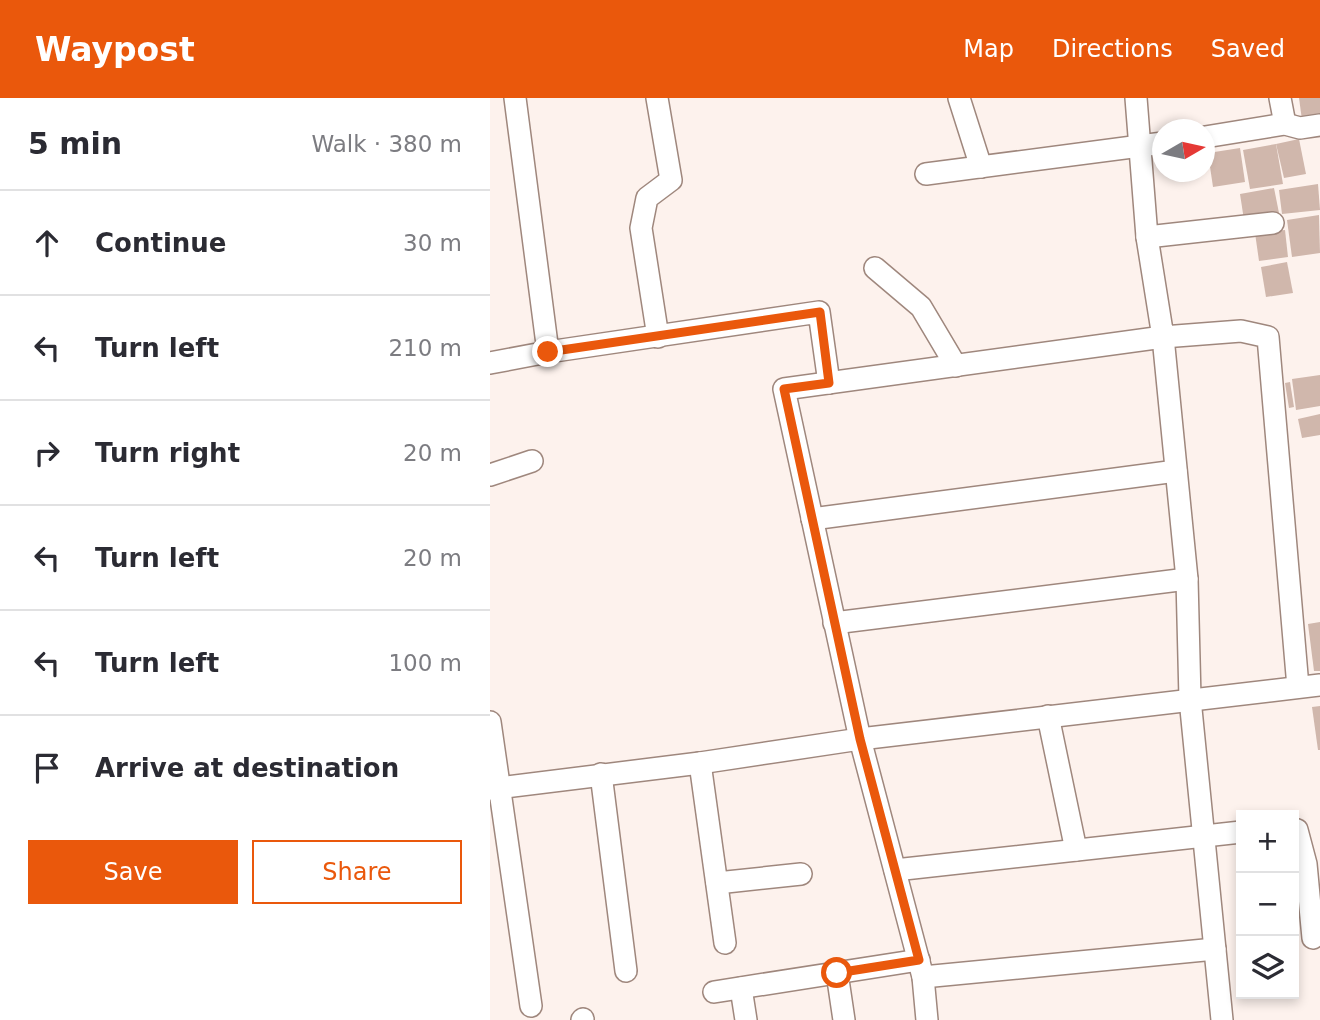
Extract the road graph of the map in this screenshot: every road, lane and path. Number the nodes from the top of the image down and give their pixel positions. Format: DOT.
graph roads {
  1 [pos="515,98"];
  2 [pos="657,98"];
  3 [pos="959,98"];
  4 [pos="1136,98"];
  5 [pos="1280,98"];
  6 [pos="1284,124"];
  7 [pos="1320,125"];
  8 [pos="1215,135"];
  9 [pos="1152,145"];
  10 [pos="1140,147"];
  11 [pos="981,167"];
  12 [pos="926,174"];
  13 [pos="1273,223"];
  14 [pos="1147,237"];
  15 [pos="875,268"];
  16 [pos="658,337"];
  17 [pos="1163,337"];
  18 [pos="548,352"];
  19 [pos="490,363"];
  20 [pos="956,366"];
  21 [pos="829,383"];
  22 [pos="532,461"];
  23 [pos="1176,471"];
  24 [pos="490,475"];
  25 [pos="812,519"];
  26 [pos="1187,579"];
  27 [pos="834,623"];
  28 [pos="1320,685"];
  29 [pos="1298,687"];
  30 [pos="1190,699"];
  31 [pos="1048,716"];
  32 [pos="490,722"];
  33 [pos="860,739"];
  34 [pos="700,763"];
  35 [pos="601,774"];
  36 [pos="495,788"];
  37 [pos="1236,832"];
  38 [pos="1203,835"];
  39 [pos="1299,838"];
  40 [pos="1076,850"];
  41 [pos="895,870"];
  42 [pos="801,874"];
  43 [pos="717,883"];
  44 [pos="1313,938"];
  45 [pos="725,943"];
  46 [pos="1215,949"];
  47 [pos="921,969"];
  48 [pos="626,971"];
  49 [pos="837,973"];
  50 [pos="741,988"];
  51 [pos="714,992"];
  52 [pos="531,1006"];
  53 [pos="746,1020"];
  54 [pos="844,1020"];
  55 [pos="927,1020"];
  56 [pos="1222,1020"];
  1 -- 18 [label="street"];
  2 -- 16 [label="street"];
  3 -- 11 [label="street"];
  4 -- 10 [label="street"];
  5 -- 6 [label="street"];
  6 -- 7 [label="street"];
  6 -- 8 [label="street"];
  9 -- 10 [label="street"];
  10 -- 11 [label="street"];
  10 -- 14 [label="street"];
  11 -- 12 [label="street"];
  13 -- 14 [label="street"];
  14 -- 17 [label="street"];
  15 -- 20 [label="street"];
  16 -- 18 [label="street"];
  16 -- 21 [label="street"];
  17 -- 20 [label="street"];
  17 -- 23 [label="street"];
  17 -- 29 [label="street"];
  18 -- 19 [label="street"];
  20 -- 21 [label="street"];
  21 -- 25 [label="street"];
  22 -- 24 [label="street"];
  23 -- 25 [label="street"];
  23 -- 26 [label="street"];
  25 -- 27 [label="street"];
  26 -- 27 [label="street"];
  26 -- 30 [label="street"];
  27 -- 33 [label="street"];
  28 -- 29 [label="street"];
  29 -- 30 [label="street"];
  30 -- 31 [label="street"];
  30 -- 38 [label="street"];
  31 -- 33 [label="street"];
  31 -- 40 [label="street"];
  32 -- 36 [label="street"];
  33 -- 34 [label="street"];
  33 -- 41 [label="street"];
  34 -- 35 [label="street"];
  34 -- 43 [label="street"];
  35 -- 36 [label="street"];
  35 -- 48 [label="street"];
  36 -- 52 [label="street"];
  37 -- 38 [label="street"];
  38 -- 40 [label="street"];
  38 -- 46 [label="street"];
  39 -- 44 [label="street"];
  40 -- 41 [label="street"];
  41 -- 47 [label="street"];
  42 -- 43 [label="street"];
  43 -- 45 [label="street"];
  46 -- 47 [label="street"];
  46 -- 56 [label="street"];
  47 -- 49 [label="street"];
  47 -- 55 [label="street"];
  49 -- 50 [label="street"];
  49 -- 54 [label="street"];
  50 -- 51 [label="street"];
  50 -- 53 [label="street"];
}
